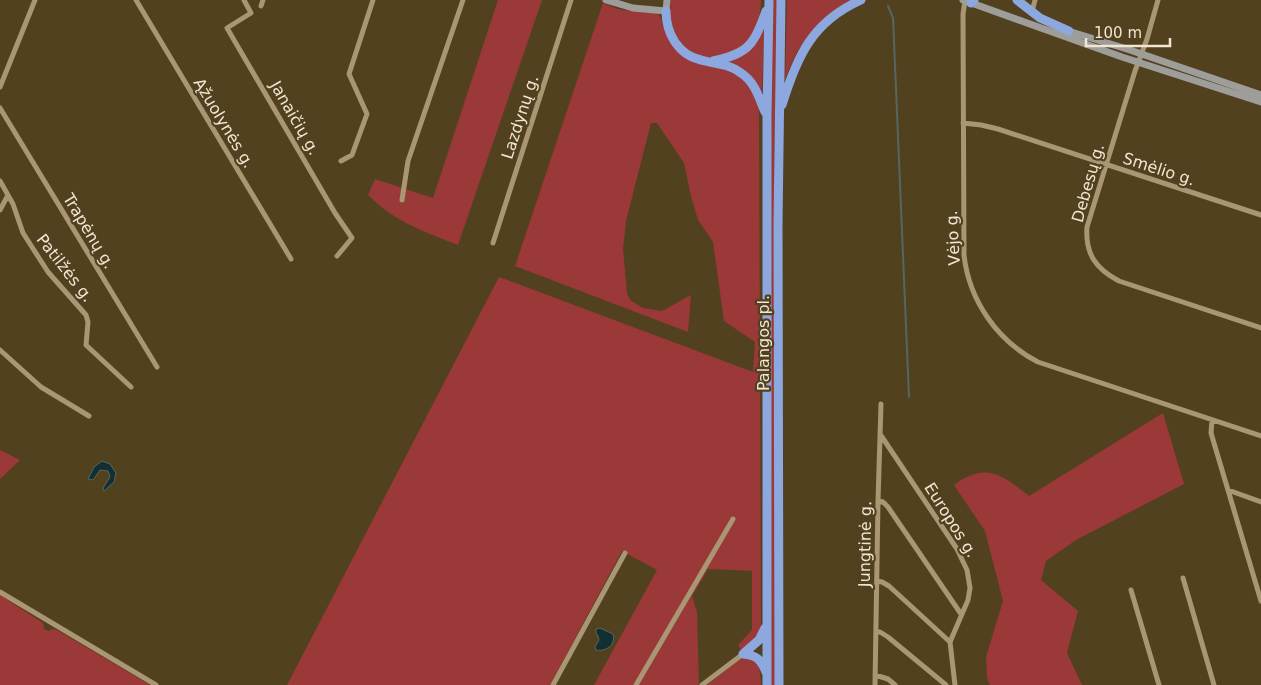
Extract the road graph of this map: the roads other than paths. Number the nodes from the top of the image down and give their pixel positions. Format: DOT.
graph roads {
  1 [pos="35,0"];
  2 [pos="136,0"];
  3 [pos="244,0"];
  4 [pos="373,0"];
  5 [pos="463,0"];
  6 [pos="572,0"];
  7 [pos="606,0"];
  8 [pos="667,0"];
  9 [pos="781,0"];
  10 [pos="861,0"];
  11 [pos="1017,0"];
  12 [pos="1035,0"];
  13 [pos="1158,0"];
  14 [pos="968,1"];
  15 [pos="769,2"];
  16 [pos="666,11"];
  17 [pos="1032,13"];
  18 [pos="1020,20"];
  19 [pos="1069,31"];
  20 [pos="1142,54"];
  21 [pos="710,62"];
  22 [pos="1139,62"];
  23 [pos="0,87"];
  24 [pos="1261,94"];
  25 [pos="1261,102"];
  26 [pos="0,108"];
  27 [pos="779,114"];
  28 [pos="767,116"];
  29 [pos="963,123"];
  30 [pos="341,161"];
  31 [pos="1106,164"];
  32 [pos="0,181"];
  33 [pos="8,195"];
  34 [pos="402,200"];
  35 [pos="0,210"];
  36 [pos="1261,215"];
  37 [pos="493,243"];
  38 [pos="337,256"];
  39 [pos="291,259"];
  40 [pos="1261,328"];
  41 [pos="0,350"];
  42 [pos="157,367"];
  43 [pos="131,387"];
  44 [pos="881,404"];
  45 [pos="89,416"];
  46 [pos="1212,420"];
  47 [pos="880,434"];
  48 [pos="1261,436"];
  49 [pos="1228,490"];
  50 [pos="878,501"];
  51 [pos="1261,502"];
  52 [pos="733,519"];
  53 [pos="625,553"];
  54 [pos="1183,578"];
  55 [pos="877,581"];
  56 [pos="1131,590"];
  57 [pos="0,592"];
  58 [pos="1261,601"];
  59 [pos="961,614"];
  60 [pos="767,623"];
  61 [pos="876,632"];
  62 [pos="950,642"];
  63 [pos="743,654"];
  64 [pos="767,674"];
  65 [pos="876,675"];
  66 [pos="156,685"];
  67 [pos="553,685"];
  68 [pos="636,685"];
  69 [pos="702,685"];
  70 [pos="767,685"];
  71 [pos="779,685"];
  72 [pos="875,685"];
  73 [pos="895,685"];
  74 [pos="946,685"];
  75 [pos="955,685"];
  76 [pos="1159,685"];
  77 [pos="1214,685"];
  1 -- 23 [label="street"];
  2 -- 39 [label="street, Ąžuolynės g."];
  3 -- 38 [label="street, Janaičių g."];
  4 -- 30 [label="street"];
  5 -- 34 [label="street"];
  6 -- 37 [label="street, Lazdynų g."];
  7 -- 16 [label="main road"];
  8 -- 16 [label="main road"];
  9 -- 27 [label="highway, Palangos pl."];
  10 -- 27 [label="highway"];
  11 -- 17 [label="highway"];
  12 -- 17 [label="street"];
  13 -- 20 [label="street, Debesų g."];
  14 -- 18 [label="main road"];
  14 -- 29 [label="street, Vėjo g."];
  15 -- 21 [label="highway"];
  15 -- 28 [label="highway, Palangos pl."];
  16 -- 21 [label="highway"];
  17 -- 19 [label="highway"];
  18 -- 19 [label="main road"];
  18 -- 22 [label="main road"];
  19 -- 20 [label="main road"];
  20 -- 22 [label="street, Debesų g."];
  20 -- 24 [label="main road"];
  21 -- 28 [label="highway"];
  22 -- 25 [label="main road"];
  22 -- 31 [label="street, Debesų g."];
  26 -- 42 [label="street, Trapėnų g."];
  27 -- 71 [label="highway, Palangos pl."];
  28 -- 60 [label="highway, Palangos pl."];
  29 -- 31 [label="street, Smėlio g."];
  29 -- 46 [label="street, Vėjo g."];
  31 -- 36 [label="street, Smėlio g."];
  31 -- 40 [label="street, Debesų g."];
  32 -- 33 [label="street, Patilžės g."];
  33 -- 35 [label="street"];
  33 -- 43 [label="street, Patilžės g."];
  41 -- 45 [label="street"];
  44 -- 47 [label="street, Jungtinė g."];
  46 -- 48 [label="street, Vėjo g."];
  46 -- 49 [label="street"];
  47 -- 50 [label="street, Jungtinė g."];
  47 -- 59 [label="street, Europos g."];
  49 -- 51 [label="street"];
  49 -- 58 [label="street"];
  50 -- 55 [label="street, Jungtinė g."];
  50 -- 59 [label="street"];
  52 -- 68 [label="street"];
  53 -- 67 [label="street"];
  54 -- 77 [label="street"];
  55 -- 61 [label="street, Jungtinė g."];
  55 -- 62 [label="street"];
  56 -- 76 [label="street"];
  57 -- 66 [label="street"];
  59 -- 62 [label="street, Europos g."];
  60 -- 63 [label="highway"];
  60 -- 64 [label="highway, Palangos pl."];
  61 -- 65 [label="street, Jungtinė g."];
  61 -- 74 [label="street"];
  62 -- 75 [label="street, Europos g."];
  63 -- 64 [label="highway"];
  63 -- 69 [label="street"];
  64 -- 70 [label="highway, Palangos pl."];
  65 -- 72 [label="street, Jungtinė g."];
  65 -- 73 [label="street"];
}
